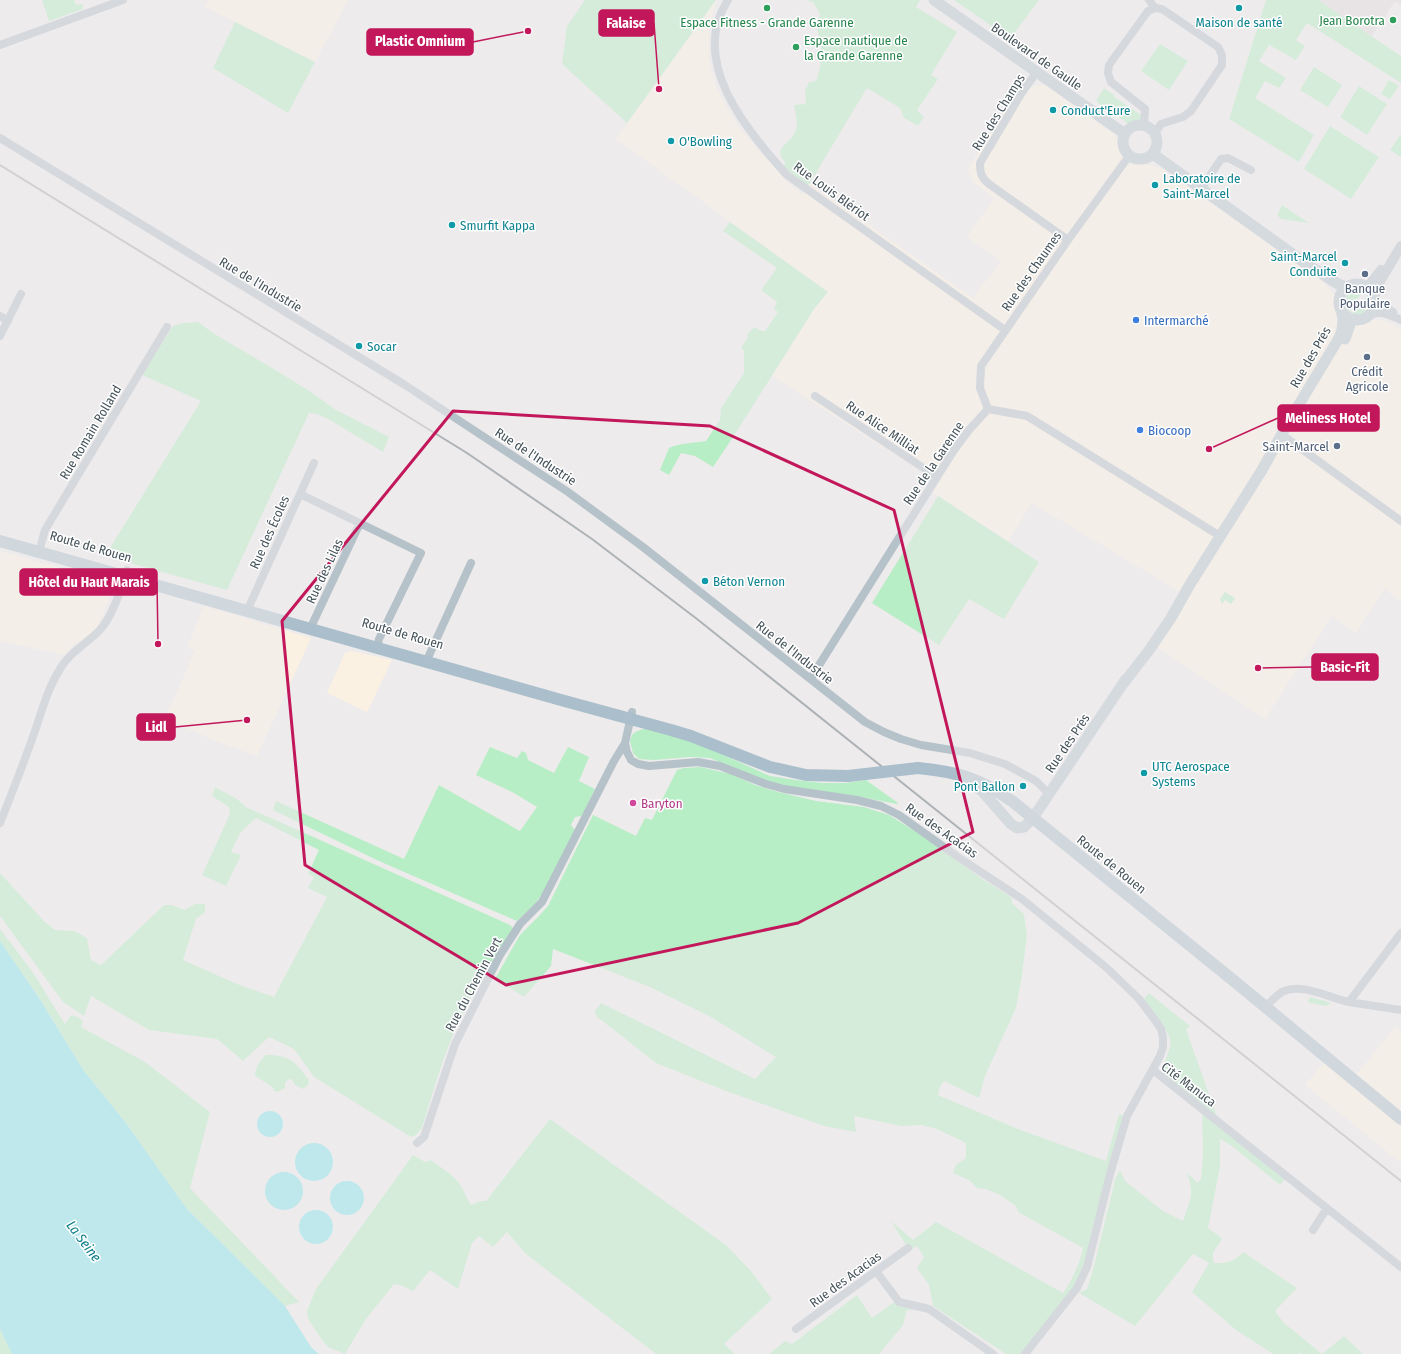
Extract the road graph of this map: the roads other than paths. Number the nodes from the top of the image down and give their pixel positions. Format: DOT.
graph roads {
  1 [pos="123,0"];
  2 [pos="728,0"];
  3 [pos="934,0"];
  4 [pos="1149,0"];
  5 [pos="1155,8"];
  6 [pos="0,45"];
  7 [pos="1036,73"];
  8 [pos="1144,125"];
  9 [pos="1155,133"];
  10 [pos="1124,134"];
  11 [pos="0,138"];
  12 [pos="1153,154"];
  13 [pos="1129,156"];
  14 [pos="1251,170"];
  15 [pos="1201,189"];
  16 [pos="1068,240"];
  17 [pos="1401,245"];
  18 [pos="1312,268"];
  19 [pos="1366,286"];
  20 [pos="1348,287"];
  21 [pos="21,294"];
  22 [pos="1340,298"];
  23 [pos="1374,298"];
  24 [pos="1341,310"];
  25 [pos="1369,315"];
  26 [pos="0,316"];
  27 [pos="1401,317"];
  28 [pos="1355,319"];
  29 [pos="8,320"];
  30 [pos="1401,320"];
  31 [pos="167,327"];
  32 [pos="1005,330"];
  33 [pos="0,336"];
  34 [pos="815,396"];
  35 [pos="988,409"];
  36 [pos="1283,435"];
  37 [pos="314,463"];
  38 [pos="937,477"];
  39 [pos="300,494"];
  40 [pos="1401,521"];
  41 [pos="360,523"];
  42 [pos="0,534"];
  43 [pos="1220,536"];
  44 [pos="0,541"];
  45 [pos="40,549"];
  46 [pos="471,563"];
  47 [pos="126,573"];
  48 [pos="248,608"];
  49 [pos="312,626"];
  50 [pos="378,645"];
  51 [pos="427,658"];
  52 [pos="810,678"];
  53 [pos="631,716"];
  54 [pos="625,743"];
  55 [pos="631,760"];
  56 [pos="614,762"];
  57 [pos="957,773"];
  58 [pos="1049,794"];
  59 [pos="1033,818"];
  60 [pos="0,823"];
  61 [pos="1401,933"];
  62 [pos="1349,1002"];
  63 [pos="1265,1007"];
  64 [pos="1401,1010"];
  65 [pos="1153,1070"];
  66 [pos="1401,1120"];
  67 [pos="418,1143"];
  68 [pos="1327,1208"];
  69 [pos="1313,1230"];
  70 [pos="908,1248"];
  71 [pos="1401,1267"];
  72 [pos="876,1271"];
  73 [pos="796,1330"];
  74 [pos="993,1354"];
  75 [pos="1025,1354"];
  1 -- 6 [label="street"];
  2 -- 32 [label="street, Rue Louis Blériot"];
  3 -- 7 [label="main road, Boulevard de Gaulle"];
  4 -- 5 [label="street"];
  5 -- 8 [label="street"];
  5 -- 9 [label="street"];
  7 -- 10 [label="main road, Boulevard de Gaulle"];
  7 -- 16 [label="street, Rue des Champs"];
  8 -- 9 [label="main road"];
  8 -- 10 [label="main road"];
  9 -- 12 [label="main road"];
  10 -- 13 [label="main road"];
  11 -- 52 [label="street, Rue de l'Industrie"];
  12 -- 13 [label="main road"];
  12 -- 15 [label="main road"];
  13 -- 16 [label="street, Rue des Chaumes"];
  14 -- 15 [label="street"];
  15 -- 18 [label="main road"];
  16 -- 32 [label="street, Rue des Chaumes"];
  17 -- 19 [label="street"];
  17 -- 23 [label="street"];
  18 -- 20 [label="main road"];
  18 -- 22 [label="main road"];
  19 -- 20 [label="main road"];
  19 -- 23 [label="main road"];
  20 -- 22 [label="main road"];
  21 -- 29 [label="street"];
  22 -- 24 [label="main road"];
  23 -- 25 [label="main road"];
  23 -- 27 [label="street"];
  24 -- 28 [label="main road"];
  24 -- 36 [label="main road, Rue des Prés"];
  25 -- 28 [label="main road"];
  25 -- 30 [label="street"];
  26 -- 29 [label="street"];
  28 -- 36 [label="main road, Rue des Prés"];
  29 -- 33 [label="street"];
  31 -- 45 [label="street, Rue Romain Rolland"];
  32 -- 35 [label="street, Rue des Chaumes"];
  34 -- 38 [label="street, Rue Alice Milliat"];
  35 -- 38 [label="street, Rue de la Garenne"];
  35 -- 43 [label="street"];
  36 -- 40 [label="street"];
  36 -- 43 [label="main road, Rue des Prés"];
  37 -- 39 [label="street, Rue des Écoles"];
  38 -- 52 [label="street, Rue de la Garenne"];
  39 -- 41 [label="street"];
  39 -- 48 [label="street, Rue des Écoles"];
  41 -- 49 [label="street, Rue des Lilas"];
  41 -- 50 [label="street"];
  42 -- 45 [label="main road"];
  43 -- 58 [label="main road, Rue des Prés"];
  44 -- 45 [label="main road"];
  45 -- 47 [label="main road, Route de Rouen"];
  46 -- 51 [label="street"];
  47 -- 48 [label="main road, Route de Rouen"];
  47 -- 60 [label="street"];
  48 -- 49 [label="main road, Route de Rouen"];
  49 -- 50 [label="main road, Route de Rouen"];
  50 -- 51 [label="main road, Route de Rouen"];
  51 -- 53 [label="main road, Route de Rouen"];
  52 -- 58 [label="street, Rue de l'Industrie"];
  53 -- 54 [label="street, Rue du Chemin Vert"];
  53 -- 57 [label="main road, Route de Rouen, bridge"];
  54 -- 55 [label="street"];
  54 -- 56 [label="street, Rue du Chemin Vert"];
  55 -- 56 [label="street"];
  55 -- 65 [label="street, Rue des Acacias"];
  56 -- 67 [label="street, Rue du Chemin Vert"];
  57 -- 59 [label="main road, Route de Rouen"];
  57 -- 59 [label="main road"];
  58 -- 59 [label="main road, Rue des Prés"];
  59 -- 63 [label="main road, Route de Rouen"];
  61 -- 62 [label="street"];
  62 -- 63 [label="street"];
  62 -- 64 [label="street"];
  63 -- 66 [label="main road, Route de Rouen"];
  65 -- 68 [label="street, Cité Manuca"];
  65 -- 75 [label="street, Cité Manuca"];
  68 -- 69 [label="street"];
  68 -- 71 [label="street, Cité Manuca"];
  70 -- 72 [label="street, Rue des Acacias"];
  72 -- 73 [label="street, Rue des Acacias"];
  72 -- 74 [label="street"];
}
